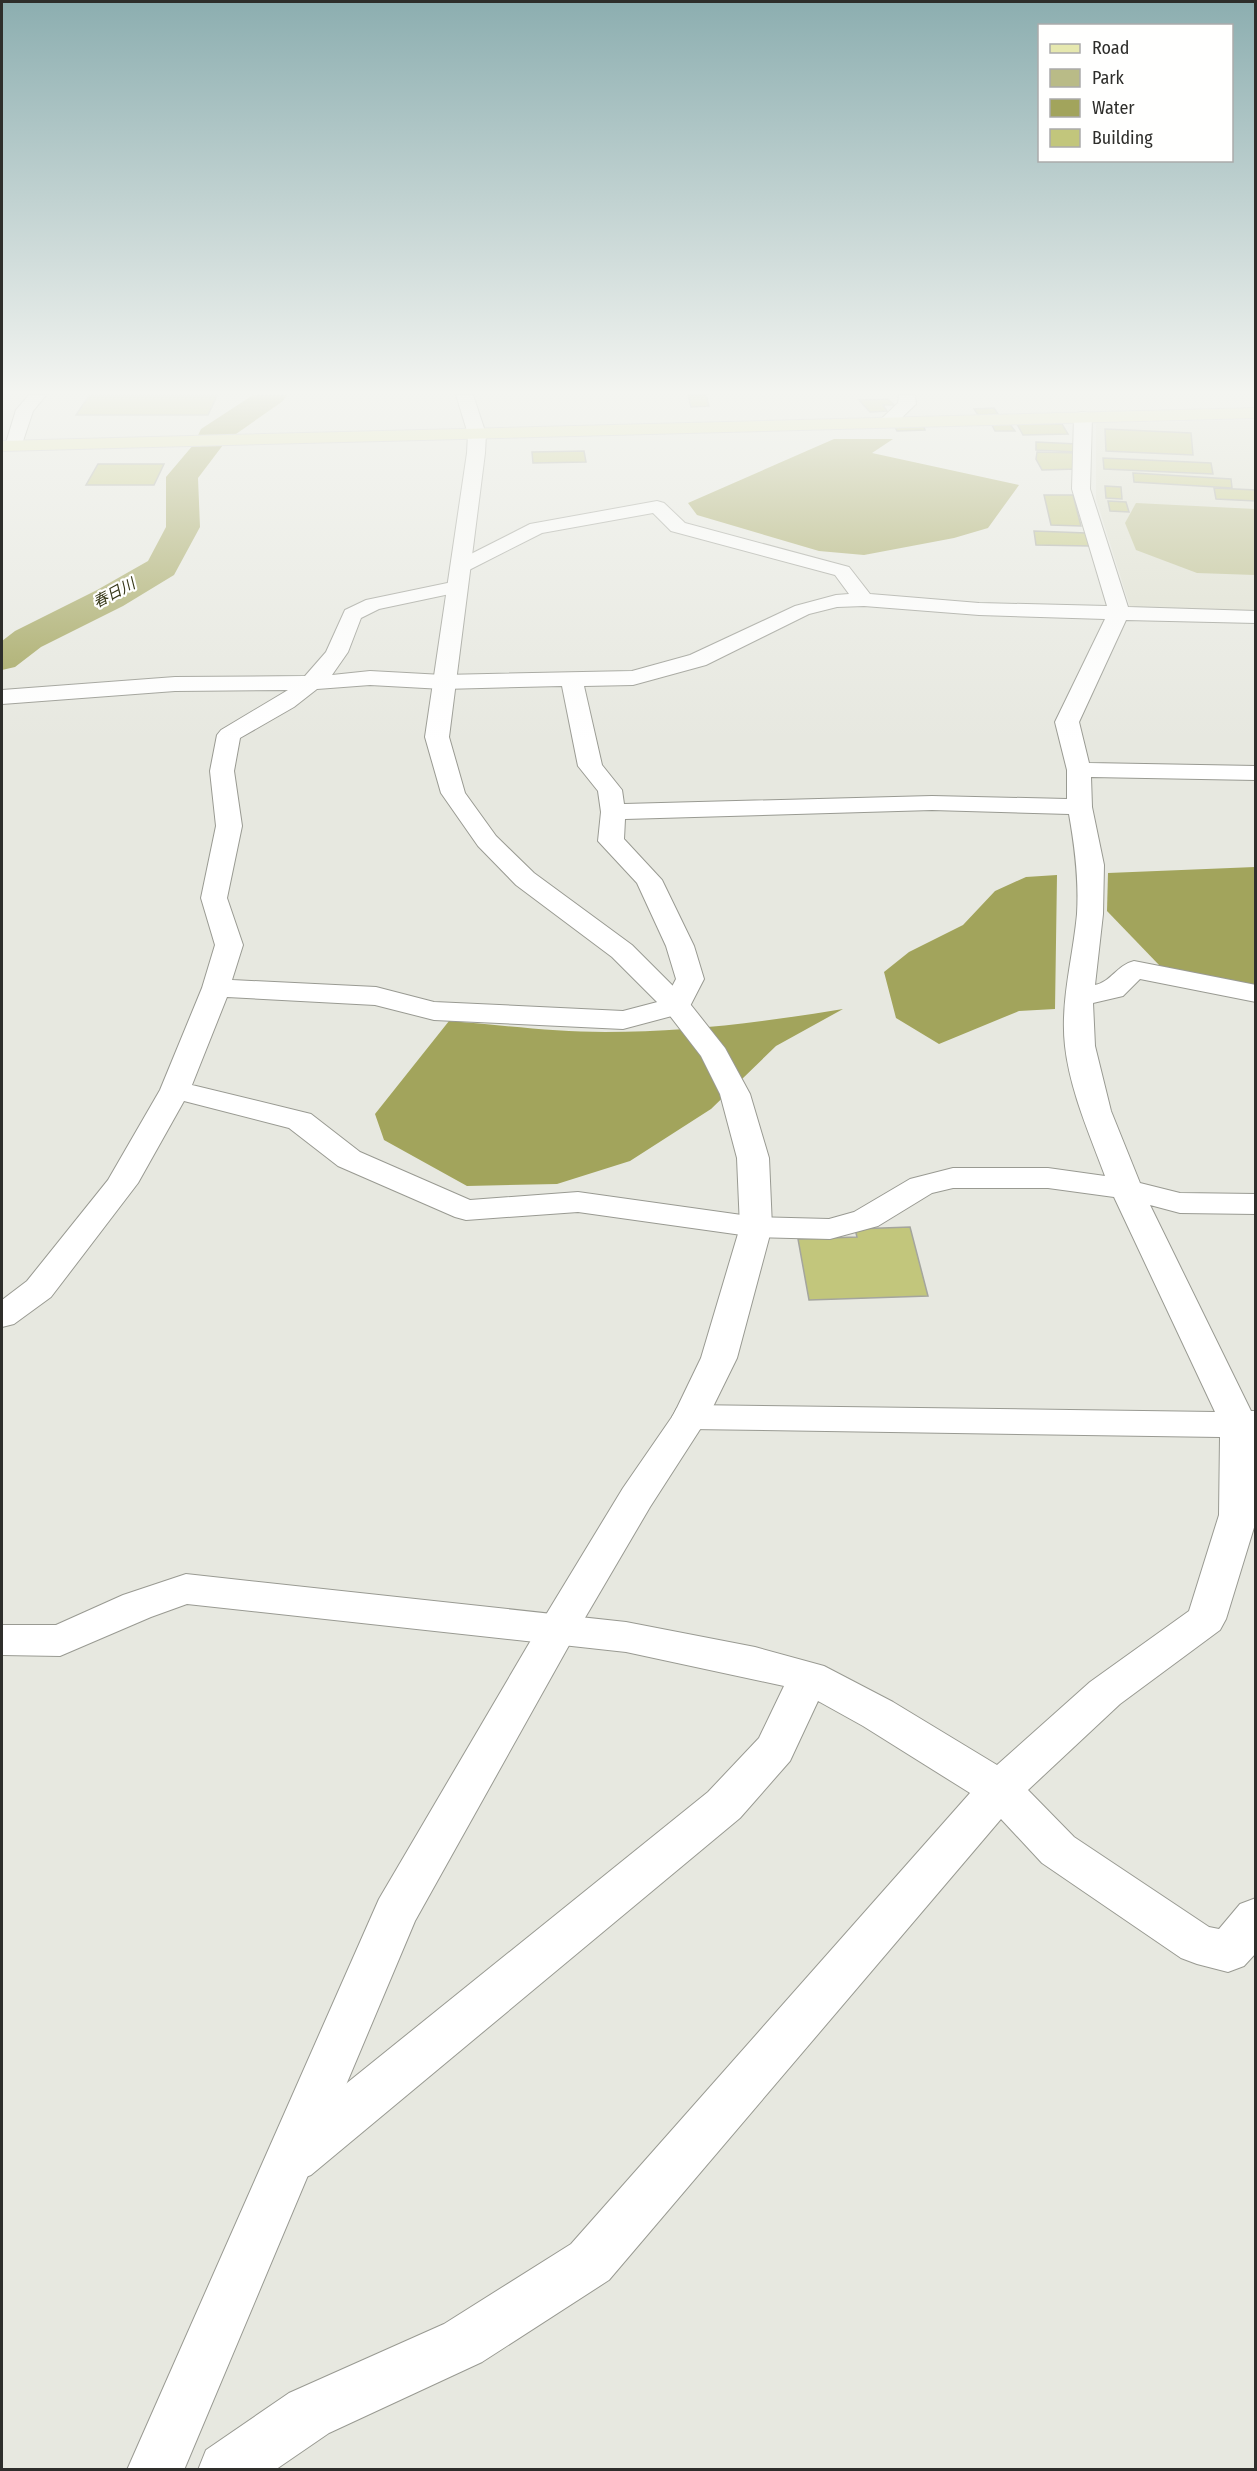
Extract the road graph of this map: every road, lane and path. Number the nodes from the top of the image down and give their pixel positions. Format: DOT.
graph roads {
  1 [pos="468,510"];
  2 [pos="638,510"];
  3 [pos="660,510"];
  4 [pos="1088,510"];
  5 [pos="460,577"];
  6 [pos="864,600"];
  7 [pos="1119,612"];
  8 [pos="1256,617"];
  9 [pos="572,681"];
  10 [pos="443,682"];
  11 [pos="312,683"];
  12 [pos="5,697"];
  13 [pos="1079,770"];
  14 [pos="1256,773"];
  15 [pos="1080,807"];
  16 [pos="613,812"];
  17 [pos="216,988"];
  18 [pos="1256,994"];
  19 [pos="1078,998"];
  20 [pos="677,1006"];
  21 [pos="175,1090"];
  22 [pos="1126,1189"];
  23 [pos="1256,1204"];
  24 [pos="756,1227"];
  25 [pos="2,1316"];
  26 [pos="690,1417"];
  27 [pos="1247,1424"];
  28 [pos="558,1629"];
  29 [pos="2,1640"];
  30 [pos="809,1677"];
  31 [pos="1000,1789"];
  32 [pos="1256,1918"];
  33 [pos="288,2162"];
  34 [pos="155,2469"];
  35 [pos="226,2469"];
  1 -- 5 [label="street"];
  2 -- 5 [label="street"];
  3 -- 6 [label="street"];
  4 -- 7 [label="street"];
  5 -- 10 [label="street"];
  5 -- 11 [label="street"];
  6 -- 7 [label="street"];
  6 -- 9 [label="street"];
  7 -- 8 [label="street"];
  7 -- 13 [label="street"];
  9 -- 10 [label="street"];
  9 -- 16 [label="street"];
  10 -- 11 [label="street"];
  10 -- 20 [label="street"];
  11 -- 12 [label="street"];
  11 -- 17 [label="street"];
  13 -- 14 [label="street"];
  13 -- 15 [label="street"];
  15 -- 16 [label="street"];
  15 -- 19 [label="street"];
  16 -- 20 [label="street"];
  17 -- 20 [label="street"];
  17 -- 21 [label="street"];
  18 -- 19 [label="street"];
  19 -- 22 [label="street"];
  20 -- 24 [label="street"];
  21 -- 24 [label="street"];
  21 -- 25 [label="street"];
  22 -- 23 [label="street"];
  22 -- 24 [label="street"];
  22 -- 27 [label="street"];
  24 -- 26 [label="street"];
  26 -- 27 [label="street"];
  26 -- 28 [label="street"];
  27 -- 31 [label="street"];
  28 -- 29 [label="street"];
  28 -- 30 [label="street"];
  28 -- 33 [label="street"];
  30 -- 31 [label="street"];
  30 -- 33 [label="street"];
  31 -- 32 [label="street"];
  31 -- 35 [label="street"];
  33 -- 34 [label="street"];
}
